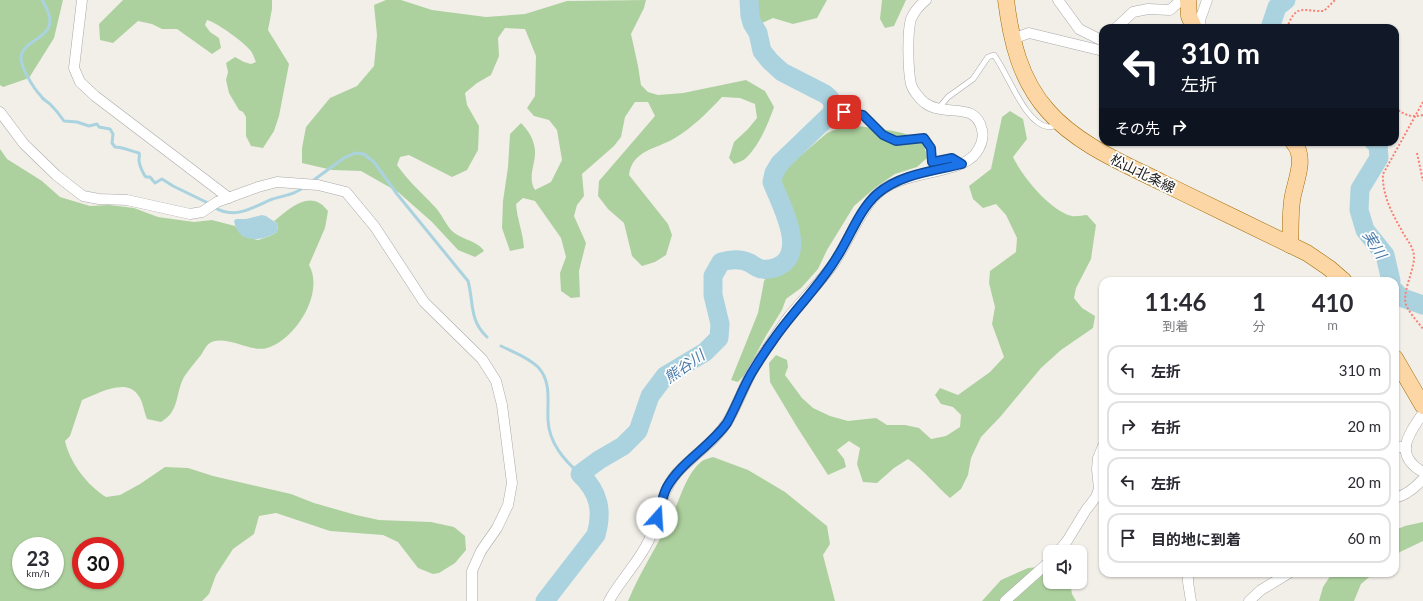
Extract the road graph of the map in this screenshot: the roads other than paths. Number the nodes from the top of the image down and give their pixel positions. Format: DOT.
graph roads {
  1 [pos="82,0"];
  2 [pos="926,0"];
  3 [pos="1006,0"];
  4 [pos="1058,0"];
  5 [pos="1180,0"];
  6 [pos="1188,0"];
  7 [pos="1207,0"];
  8 [pos="1120,24"];
  9 [pos="1192,24"];
  10 [pos="1200,24"];
  11 [pos="1012,39"];
  12 [pos="1099,39"];
  13 [pos="1099,50"];
  14 [pos="938,109"];
  15 [pos="0,112"];
  16 [pos="844,112"];
  17 [pos="1061,125"];
  18 [pos="1295,146"];
  19 [pos="962,164"];
  20 [pos="228,198"];
  21 [pos="1290,245"];
  22 [pos="1339,277"];
  23 [pos="1399,365"];
  24 [pos="1423,406"];
  25 [pos="1423,413"];
  26 [pos="1406,446"];
  27 [pos="1399,447"];
  28 [pos="1099,456"];
  29 [pos="1423,472"];
  30 [pos="1423,479"];
  31 [pos="1099,489"];
  32 [pos="1099,489"];
  33 [pos="1399,497"];
  34 [pos="1064,545"];
  35 [pos="1043,567"];
  36 [pos="1188,577"];
  37 [pos="1282,577"];
  38 [pos="472,601"];
  39 [pos="609,601"];
  40 [pos="1005,601"];
  41 [pos="1192,601"];
  42 [pos="1249,601"];
  1 -- 20 [label="street"];
  2 -- 14 [label="street"];
  3 -- 11 [label="main road, 松山北条線"];
  4 -- 12 [label="street"];
  5 -- 8 [label="street"];
  6 -- 9 [label="main road"];
  7 -- 10 [label="street"];
  11 -- 13 [label="street"];
  11 -- 17 [label="main road, 松山北条線"];
  14 -- 17 [label="lane"];
  14 -- 19 [label="street"];
  15 -- 20 [label="street"];
  16 -- 19 [label="lane"];
  17 -- 21 [label="main road, 松山北条線"];
  18 -- 21 [label="main road"];
  19 -- 39 [label="street"];
  20 -- 38 [label="street"];
  21 -- 22 [label="main road, 松山北条線"];
  23 -- 24 [label="main road"];
  25 -- 26 [label="street"];
  26 -- 27 [label="street"];
  26 -- 29 [label="street"];
  28 -- 31 [label="street"];
  30 -- 33 [label="street"];
  32 -- 34 [label="street"];
  35 -- 40 [label="street"];
  36 -- 41 [label="street"];
  37 -- 42 [label="street"];
}
